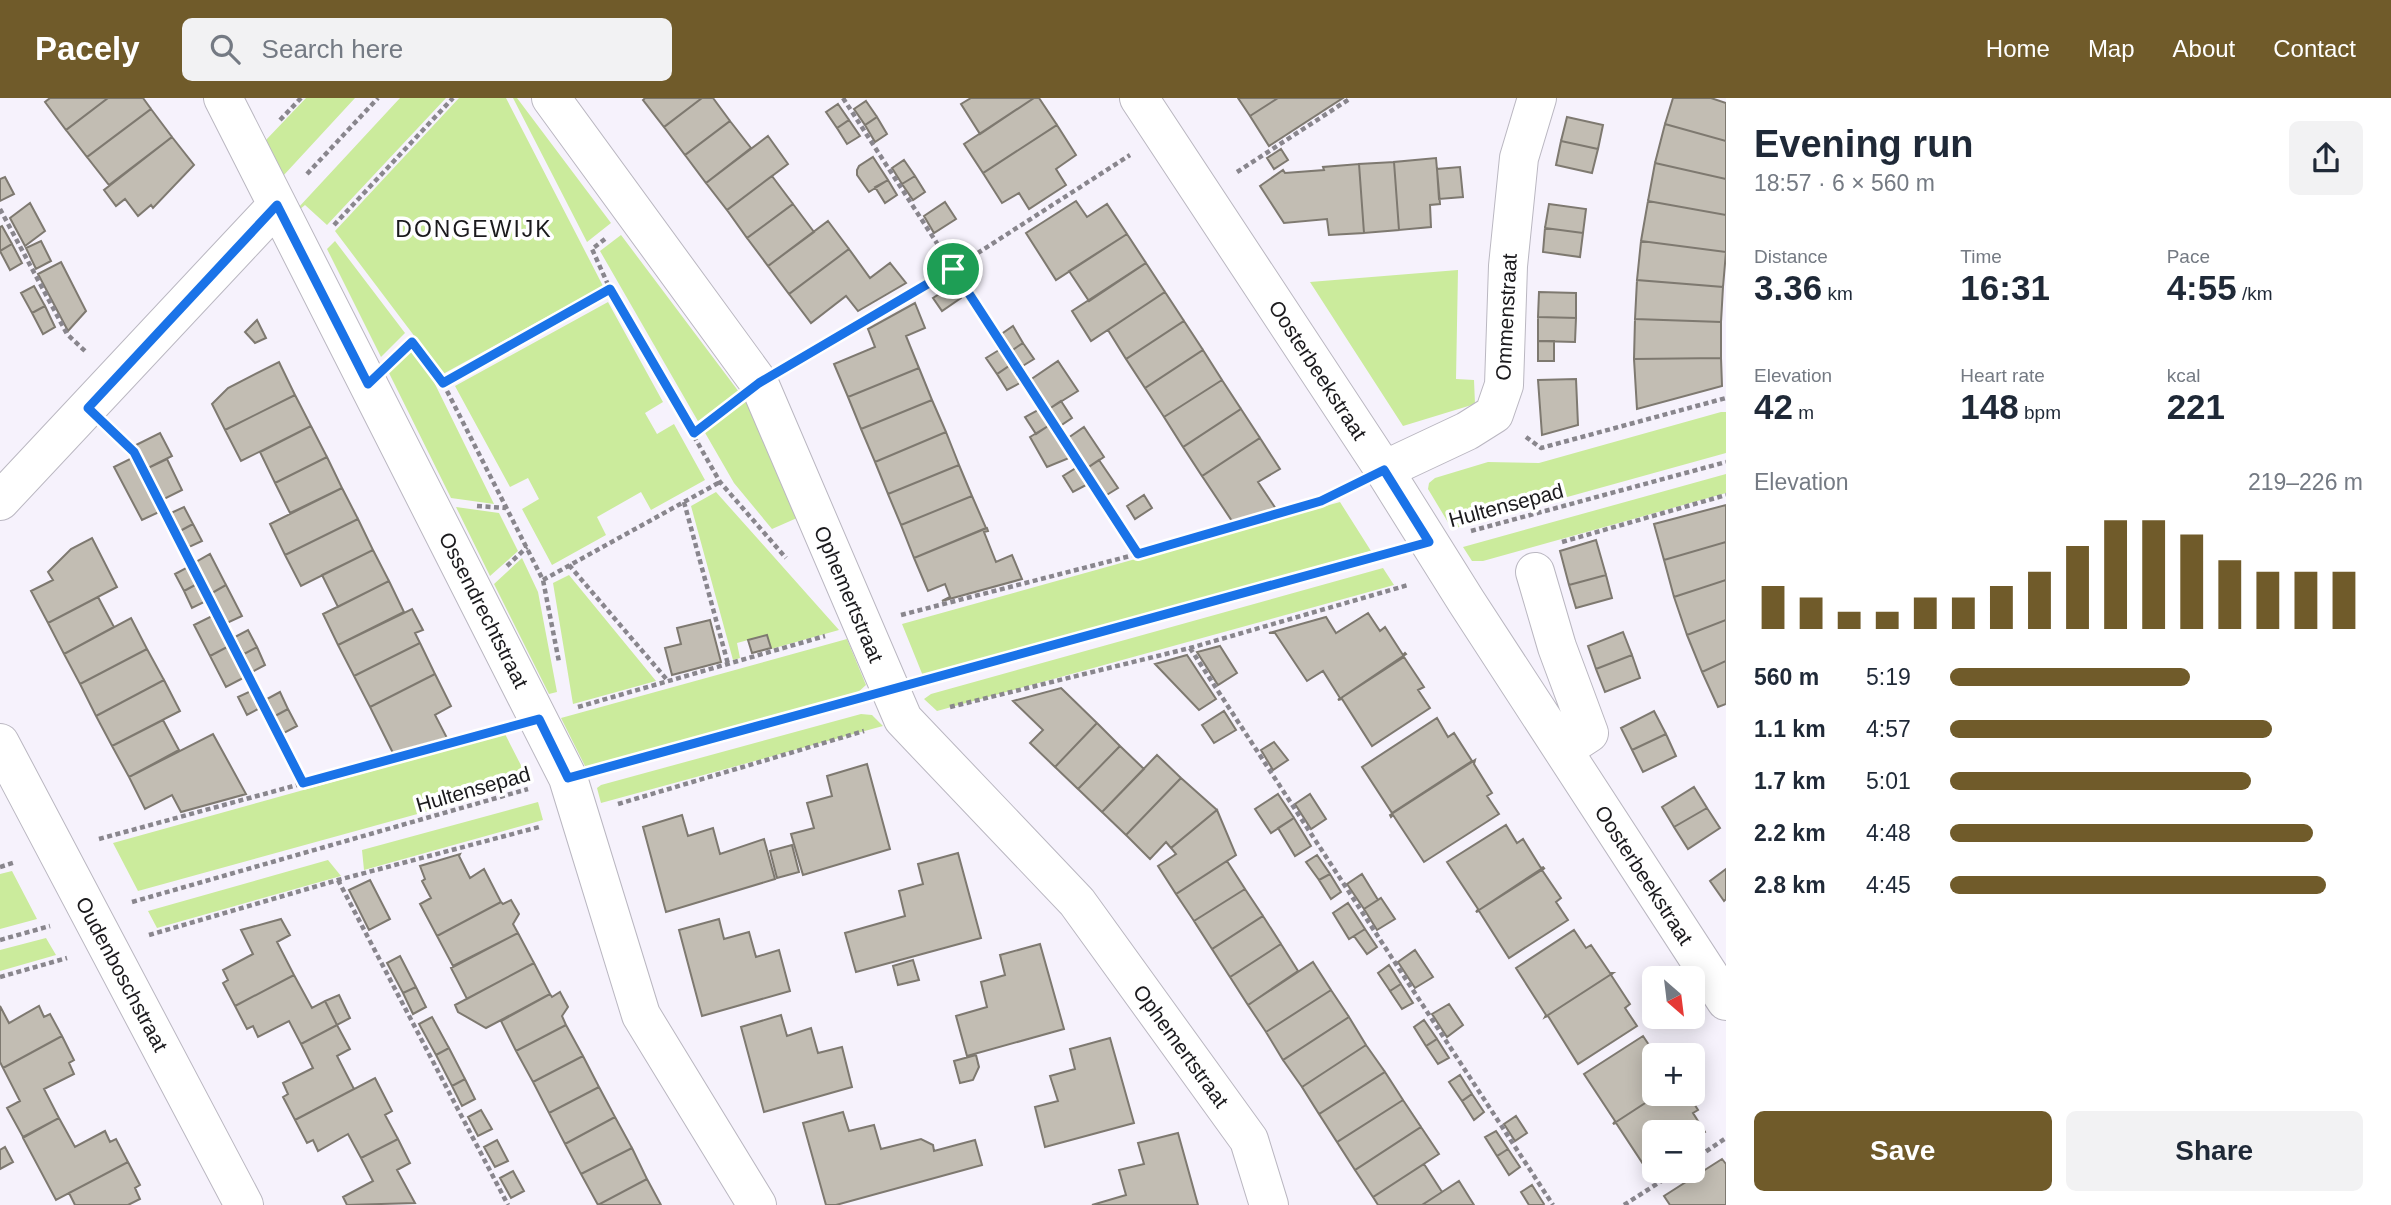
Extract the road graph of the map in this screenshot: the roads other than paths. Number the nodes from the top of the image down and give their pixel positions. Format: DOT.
graph roads {
  1 [pos="223,98"];
  2 [pos="551,98"];
  3 [pos="1139,98"];
  4 [pos="1537,98"];
  5 [pos="277,205"];
  6 [pos="1384,470"];
  7 [pos="0,501"];
  8 [pos="1535,572"];
  9 [pos="0,743"];
  10 [pos="1563,750"];
  11 [pos="1726,1001"];
  12 [pos="244,1205"];
  13 [pos="757,1205"];
  14 [pos="1269,1205"];
  1 -- 5 [label="street, Ossendrechtstraat"];
  2 -- 14 [label="street, Ophemertstraat"];
  3 -- 6 [label="street, Oosterbeekstraat"];
  4 -- 6 [label="street, Ommenstraat"];
  5 -- 7 [label="street"];
  5 -- 13 [label="street, Ossendrechtstraat"];
  6 -- 10 [label="street, Oosterbeekstraat"];
  8 -- 10 [label="street"];
  9 -- 12 [label="street, Oudenboschstraat"];
  10 -- 11 [label="street, Oosterbeekstraat"];
}
